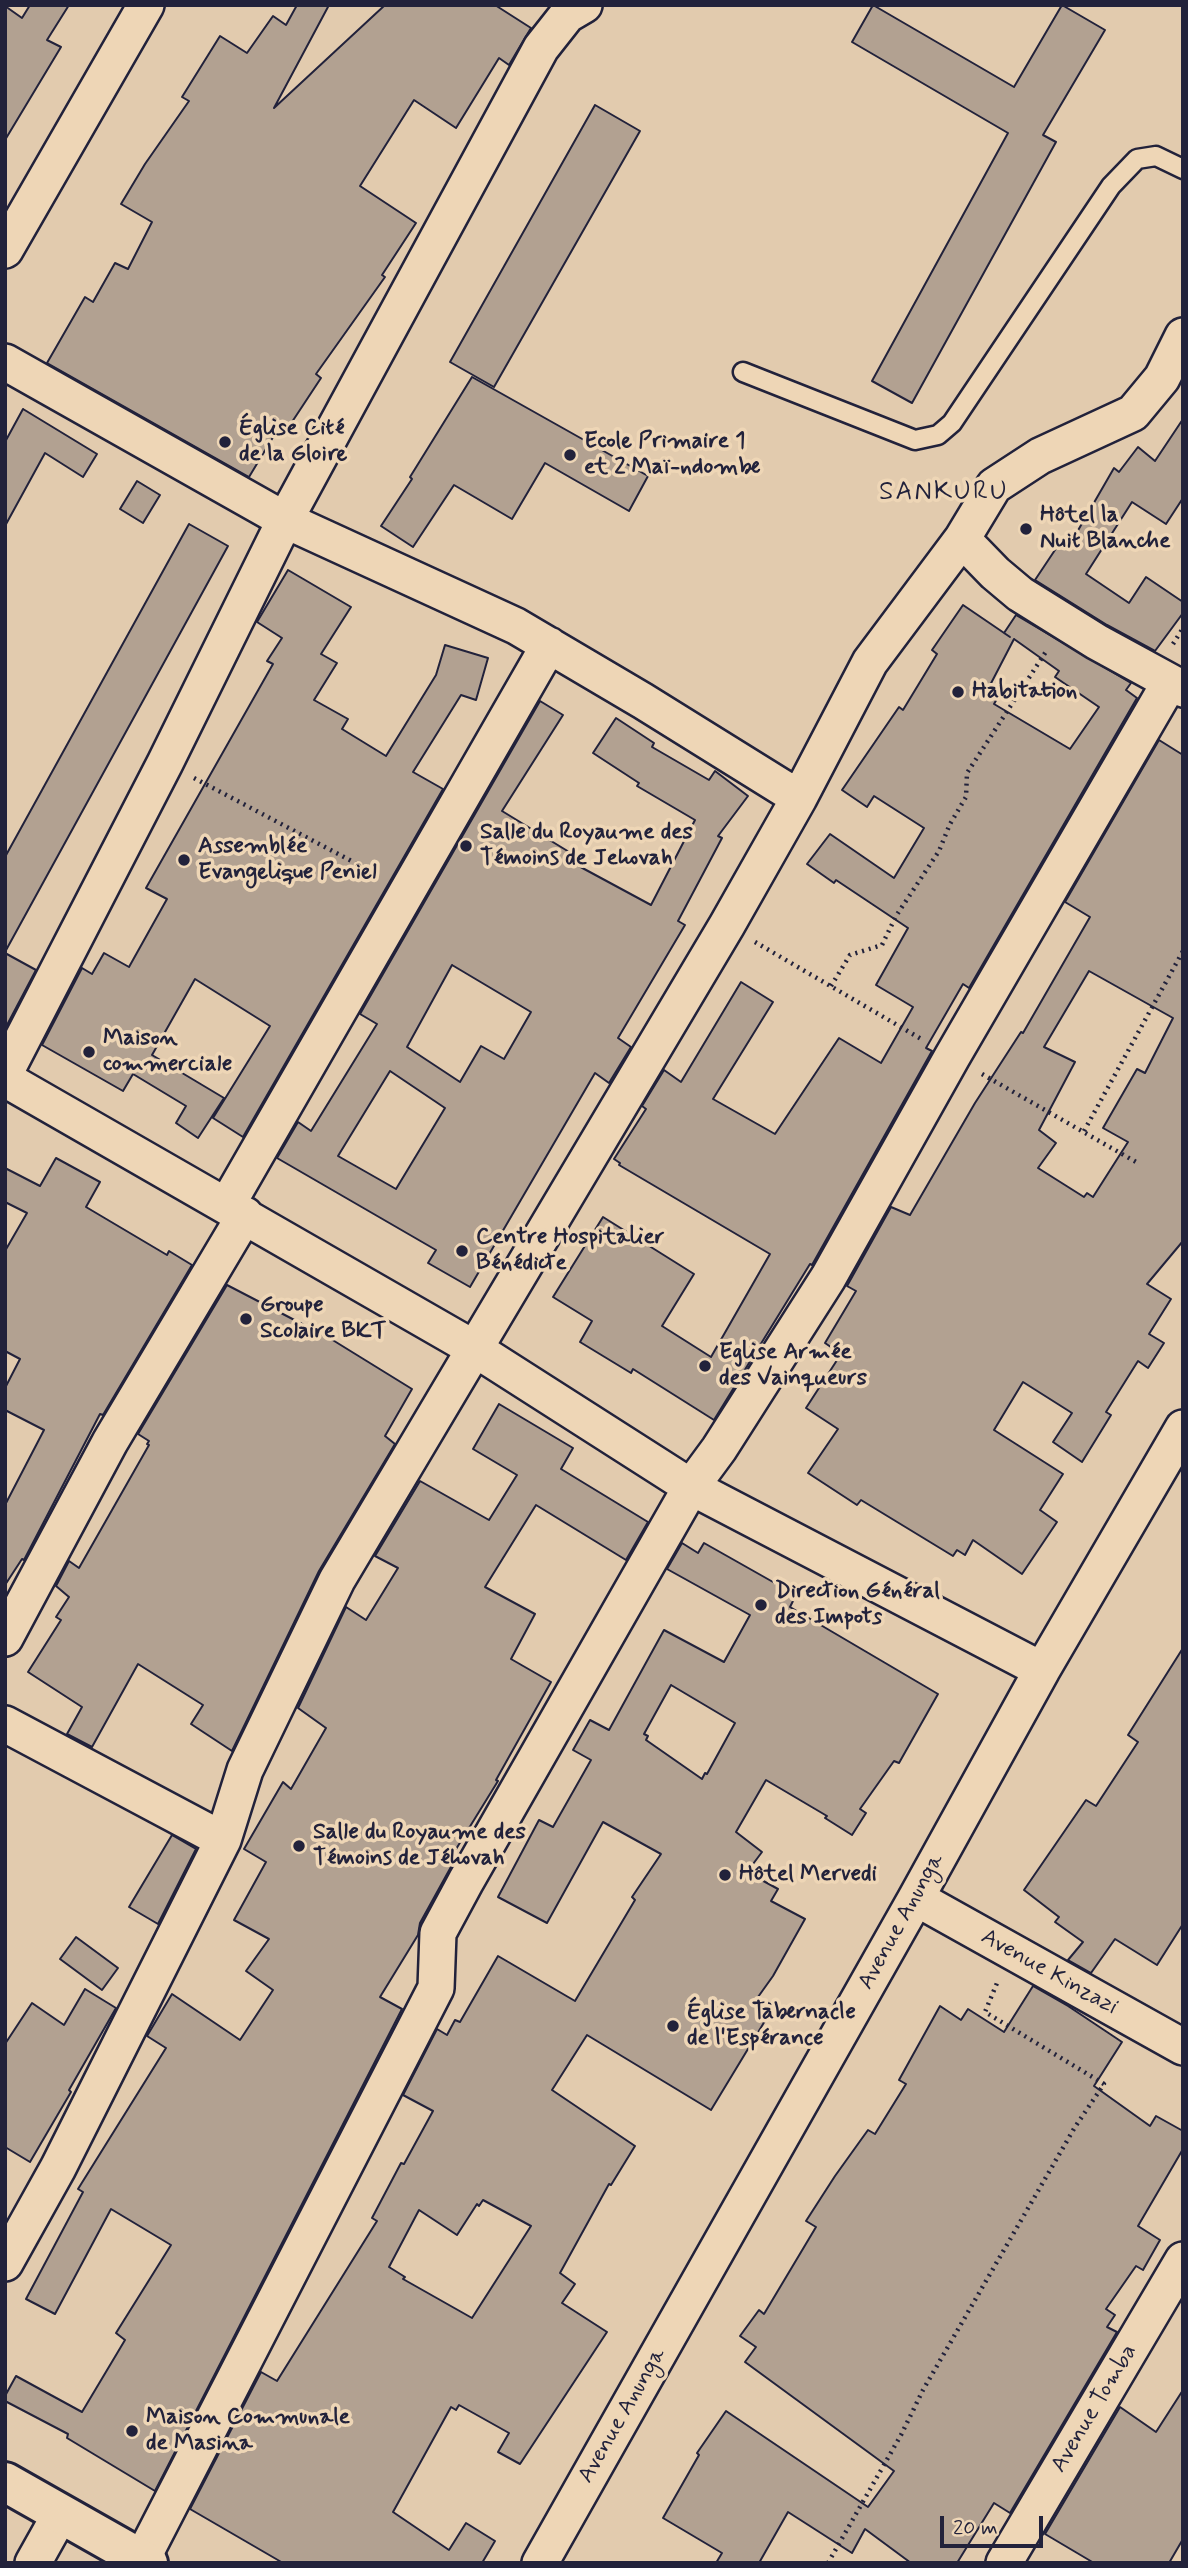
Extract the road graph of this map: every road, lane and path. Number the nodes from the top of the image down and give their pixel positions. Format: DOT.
graph roads {
  1 [pos="146,5"];
  2 [pos="583,5"];
  3 [pos="1183,169"];
  4 [pos="5,250"];
  5 [pos="1183,336"];
  6 [pos="5,362"];
  7 [pos="743,372"];
  8 [pos="285,520"];
  9 [pos="962,538"];
  10 [pos="1065,623"];
  11 [pos="549,645"];
  12 [pos="1176,685"];
  13 [pos="165,763"];
  14 [pos="799,798"];
  15 [pos="409,887"];
  16 [pos="1183,951"];
  17 [pos="831,986"];
  18 [pos="5,1073"];
  19 [pos="5,1079"];
  20 [pos="1084,1131"];
  21 [pos="236,1210"];
  22 [pos="475,1349"];
  23 [pos="1183,1428"];
  24 [pos="691,1487"];
  25 [pos="5,1638"];
  26 [pos="1042,1670"];
  27 [pos="5,1724"];
  28 [pos="223,1840"];
  29 [pos="916,1898"];
  30 [pos="1009,1952"];
  31 [pos="1183,2047"];
  32 [pos="1183,2260"];
  33 [pos="5,2263"];
  34 [pos="5,2482"];
  35 [pos="61,2513"];
  36 [pos="145,2561"];
  37 [pos="1009,2561"];
  38 [pos="33,2563"];
  39 [pos="540,2563"];
  40 [pos="828,2563"];
  1 -- 4 [label="street"];
  2 -- 8 [label="street"];
  3 -- 7 [label="lane"];
  5 -- 9 [label="street"];
  6 -- 8 [label="street"];
  8 -- 11 [label="street"];
  8 -- 13 [label="street"];
  9 -- 10 [label="street"];
  9 -- 14 [label="street"];
  10 -- 12 [label="street"];
  10 -- 17 [label="path"];
  11 -- 14 [label="street"];
  11 -- 15 [label="street"];
  12 -- 24 [label="street"];
  13 -- 15 [label="path"];
  13 -- 18 [label="street"];
  14 -- 22 [label="street"];
  15 -- 21 [label="street"];
  16 -- 20 [label="path"];
  19 -- 21 [label="street"];
  21 -- 22 [label="street"];
  21 -- 25 [label="street"];
  22 -- 24 [label="street"];
  22 -- 28 [label="street"];
  23 -- 26 [label="street, Avenue Anunga"];
  24 -- 26 [label="street"];
  24 -- 36 [label="street"];
  26 -- 29 [label="street, Avenue Anunga"];
  27 -- 28 [label="street"];
  28 -- 33 [label="street"];
  29 -- 30 [label="street, Avenue Kinzazi"];
  29 -- 39 [label="street, Avenue Anunga"];
  30 -- 31 [label="street, Avenue Kinzazi"];
  30 -- 40 [label="path"];
  32 -- 37 [label="street, Avenue Tomba"];
  34 -- 35 [label="street"];
  35 -- 36 [label="street"];
  35 -- 38 [label="street"];
}
